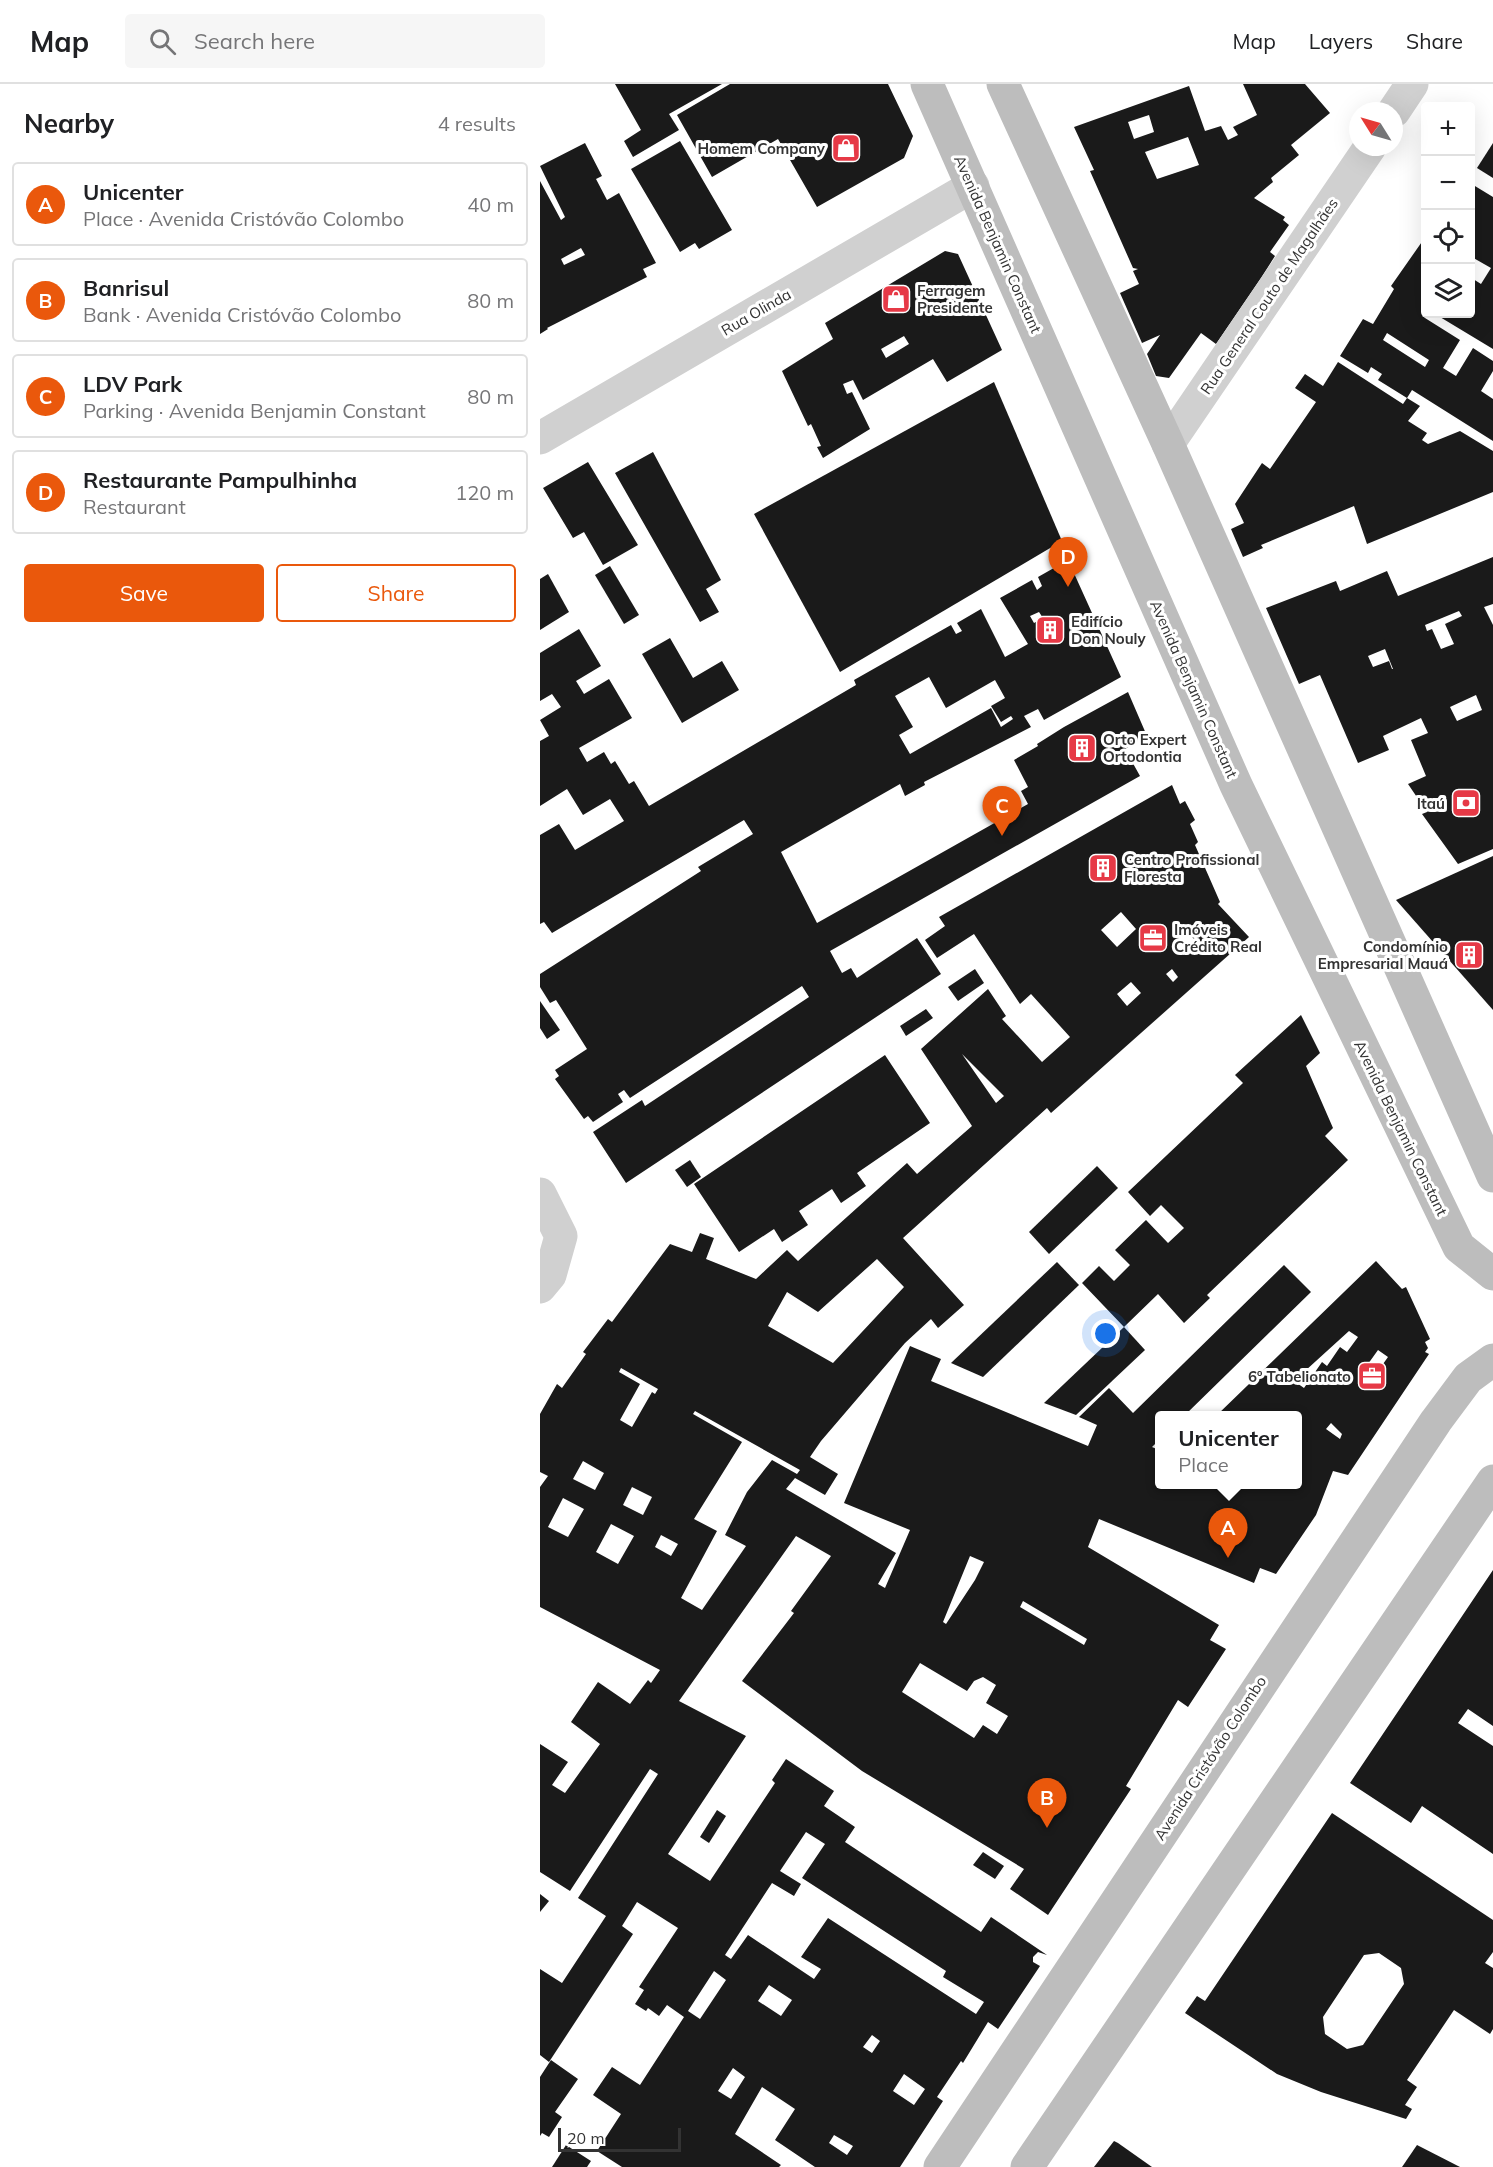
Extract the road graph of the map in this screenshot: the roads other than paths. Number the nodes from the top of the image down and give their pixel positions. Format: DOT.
graph roads {
  1 [pos="927,84"];
  2 [pos="1003,84"];
  3 [pos="1412,84"];
  4 [pos="1400,102"];
  5 [pos="1364,156"];
  6 [pos="973,186"];
  7 [pos="540,438"];
  8 [pos="1168,444"];
  9 [pos="1493,1176"];
  10 [pos="540,1194"];
  11 [pos="1493,1274"];
  12 [pos="540,1287"];
  13 [pos="1493,1360"];
  14 [pos="1493,1481"];
  15 [pos="940,2167"];
  16 [pos="1027,2167"];
  1 -- 6 [label="main road, Avenida Benjamin Constant"];
  2 -- 8 [label="main road"];
  3 -- 4 [label="street"];
  5 -- 8 [label="street, Rua General Couto de Magalhães"];
  6 -- 7 [label="street, Rua Olinda"];
  6 -- 11 [label="main road, Avenida Benjamin Constant"];
  8 -- 9 [label="main road"];
  10 -- 12 [label="street"];
  13 -- 15 [label="main road, Avenida Cristóvão Colombo"];
  14 -- 16 [label="main road"];
}
